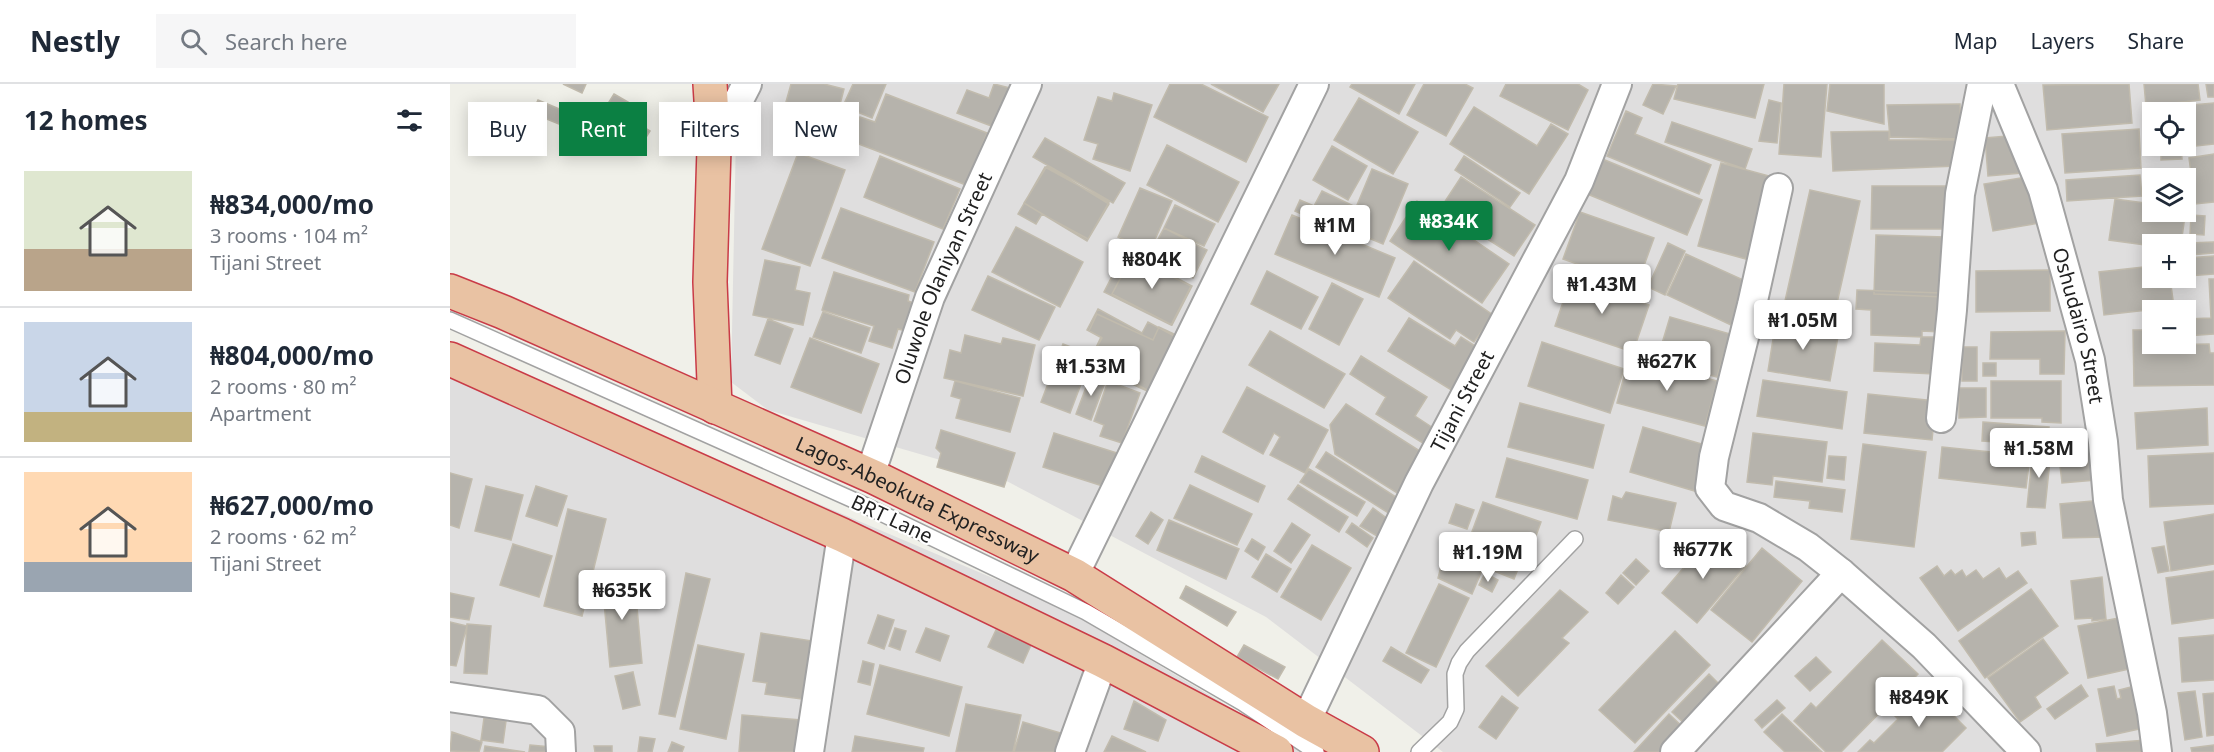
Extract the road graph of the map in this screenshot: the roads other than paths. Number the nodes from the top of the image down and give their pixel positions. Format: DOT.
graph roads {
  1 [pos="710,84"];
  2 [pos="747,84"];
  3 [pos="1027,84"];
  4 [pos="1314,84"];
  5 [pos="1617,84"];
  6 [pos="1983,84"];
  7 [pos="1999,84"];
  8 [pos="711,102"];
  9 [pos="738,102"];
  10 [pos="714,156"];
  11 [pos="1778,189"];
  12 [pos="450,291"];
  13 [pos="450,320"];
  14 [pos="450,359"];
  15 [pos="715,407"];
  16 [pos="1941,418"];
  17 [pos="870,476"];
  18 [pos="842,535"];
  19 [pos="1575,539"];
  20 [pos="1841,573"];
  21 [pos="1074,575"];
  22 [pos="1103,661"];
  23 [pos="450,697"];
  24 [pos="1306,721"];
  25 [pos="561,752"];
  26 [pos="808,752"];
  27 [pos="1070,752"];
  28 [pos="1276,752"];
  29 [pos="1316,752"];
  30 [pos="1362,752"];
  31 [pos="1419,752"];
  32 [pos="1675,752"];
  33 [pos="2026,752"];
  34 [pos="2157,752"];
  1 -- 8 [label="highway"];
  2 -- 9 [label="street"];
  3 -- 17 [label="street, Oluwole Olaniyan Street"];
  4 -- 21 [label="street"];
  5 -- 24 [label="street, Tijani Street"];
  6 -- 16 [label="street"];
  7 -- 34 [label="street, Oshudairo Street"];
  10 -- 15 [label="highway"];
  11 -- 20 [label="street"];
  12 -- 15 [label="highway, Lagos-Abeokuta Expressway"];
  13 -- 29 [label="lane, BRT Lane"];
  14 -- 18 [label="highway"];
  15 -- 17 [label="highway, Lagos-Abeokuta Expressway"];
  17 -- 21 [label="highway, Lagos-Abeokuta Expressway"];
  18 -- 22 [label="highway"];
  18 -- 26 [label="street"];
  19 -- 31 [label="lane"];
  20 -- 32 [label="street"];
  20 -- 33 [label="street"];
  21 -- 24 [label="highway, Lagos-Abeokuta Expressway"];
  22 -- 27 [label="street"];
  22 -- 28 [label="highway"];
  23 -- 25 [label="street"];
  24 -- 30 [label="highway, Lagos-Abeokuta Expressway"];
}
